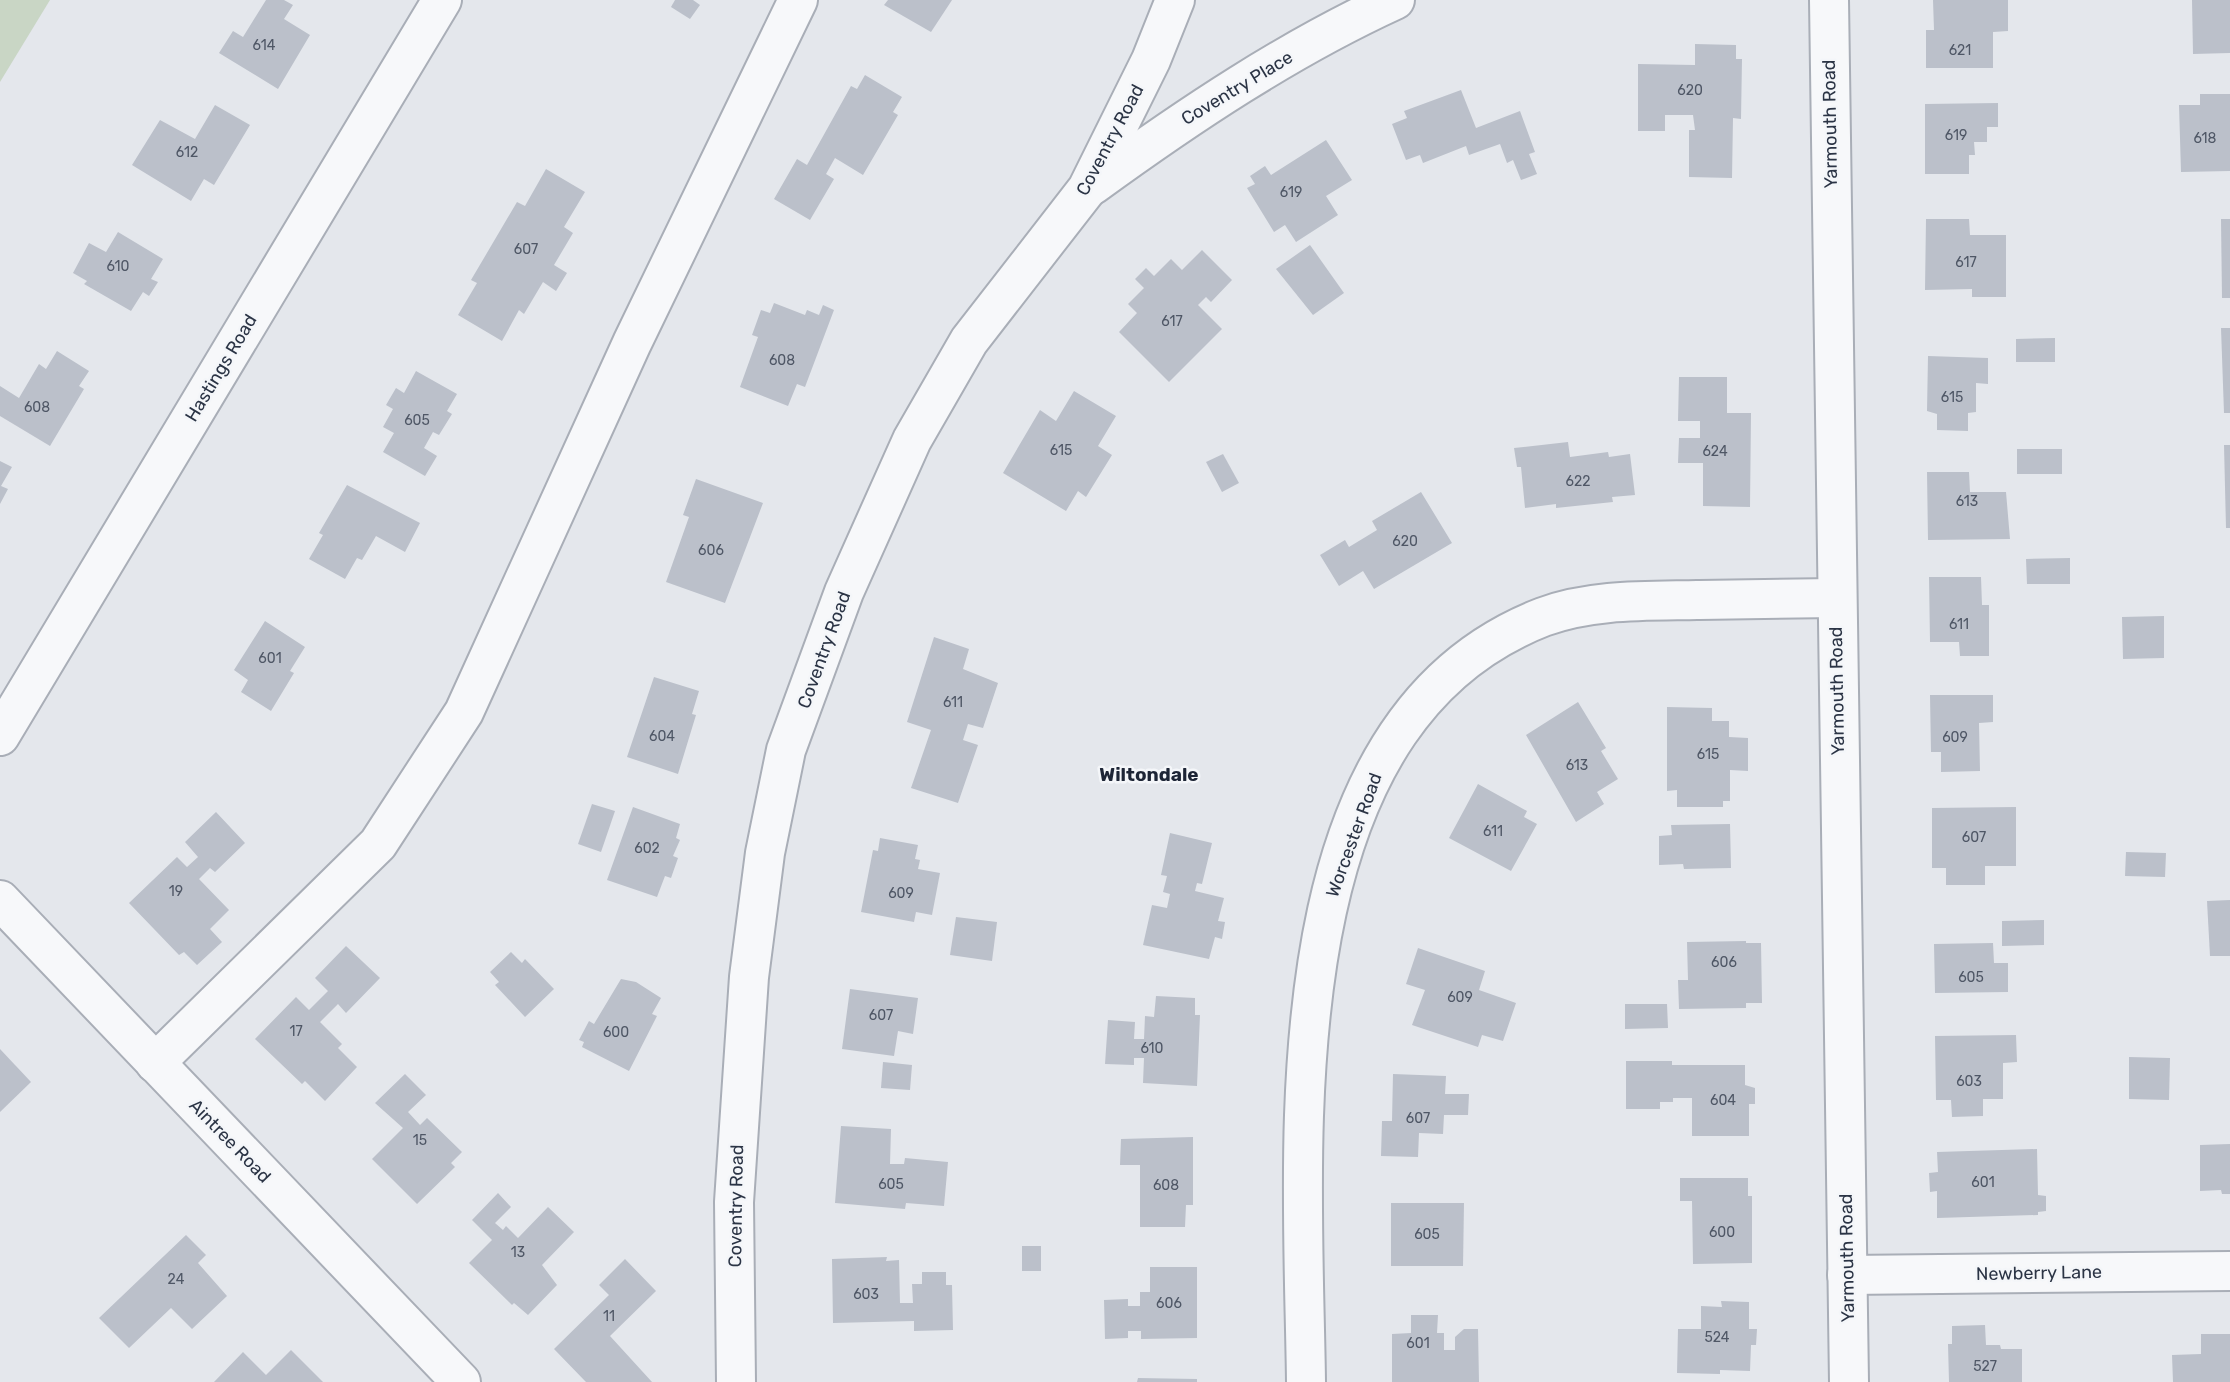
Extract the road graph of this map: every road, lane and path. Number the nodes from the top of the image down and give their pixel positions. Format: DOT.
graph roads {
  1 [pos="442,0"];
  2 [pos="798,0"];
  3 [pos="1175,0"];
  4 [pos="1395,0"];
  5 [pos="1829,0"];
  6 [pos="1087,189"];
  7 [pos="1836,598"];
  8 [pos="0,736"];
  9 [pos="0,900"];
  10 [pos="155,1063"];
  11 [pos="2230,1271"];
  12 [pos="1847,1275"];
  13 [pos="461,1382"];
  14 [pos="736,1382"];
  15 [pos="1306,1382"];
  16 [pos="1849,1382"];
  1 -- 8 [label="street, Hastings Road"];
  2 -- 10 [label="street"];
  3 -- 6 [label="street, Coventry Road"];
  4 -- 6 [label="street, Coventry Place"];
  5 -- 7 [label="street, Yarmouth Road"];
  6 -- 14 [label="street, Coventry Road"];
  7 -- 12 [label="street, Yarmouth Road"];
  7 -- 15 [label="street, Worcester Road"];
  9 -- 10 [label="street, Aintree Road"];
  10 -- 13 [label="street, Aintree Road"];
  11 -- 12 [label="street, Newberry Lane"];
  12 -- 16 [label="street, Yarmouth Road"];
}
